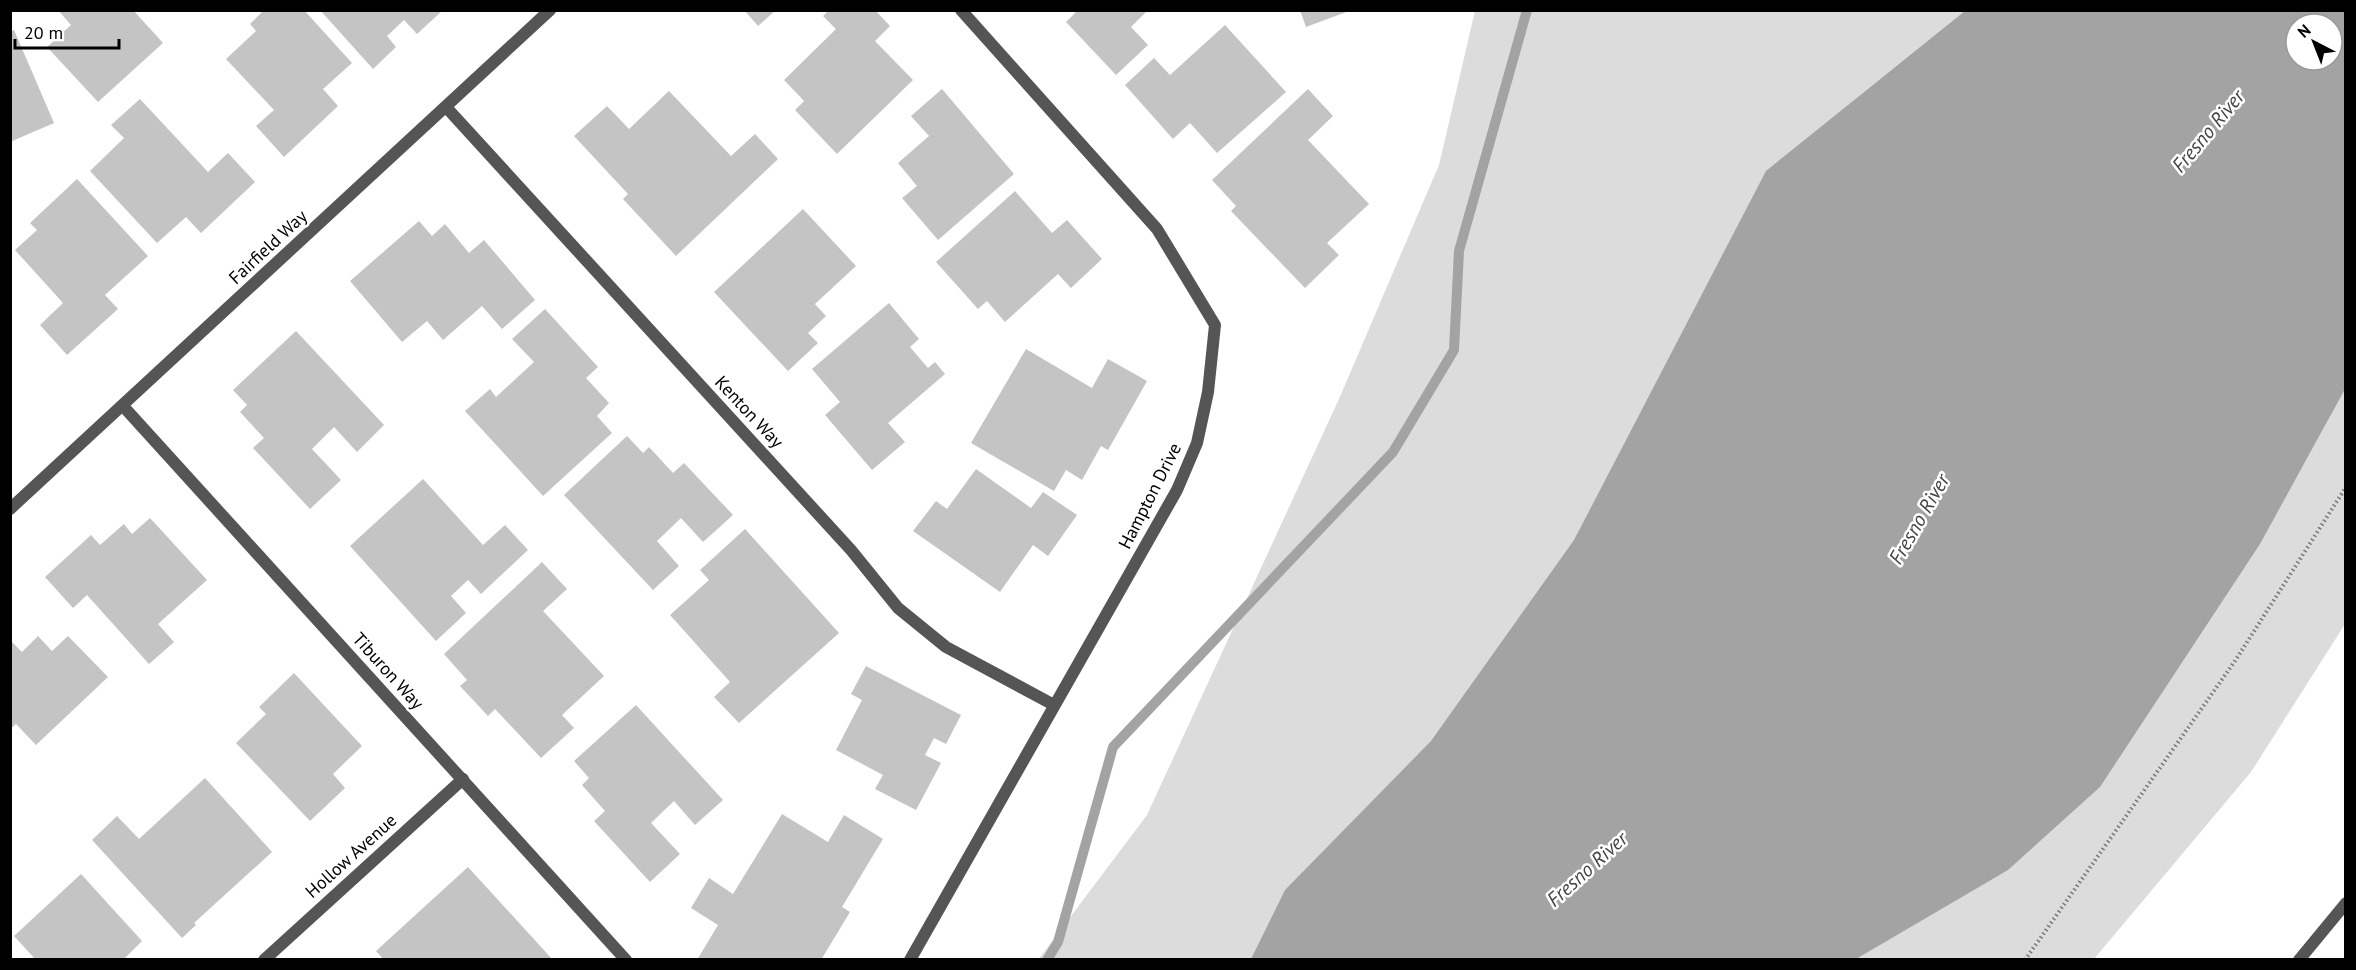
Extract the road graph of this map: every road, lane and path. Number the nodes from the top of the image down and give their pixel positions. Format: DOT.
graph roads {
  1 [pos="550,10"];
  2 [pos="961,10"];
  3 [pos="446,107"];
  4 [pos="123,406"];
  5 [pos="2346,487"];
  6 [pos="10,509"];
  7 [pos="1054,705"];
  8 [pos="463,779"];
  9 [pos="2346,903"];
  10 [pos="264,960"];
  11 [pos="626,960"];
  12 [pos="910,960"];
  13 [pos="2025,960"];
  14 [pos="2299,960"];
  1 -- 3 [label="street, Fairfield Way"];
  2 -- 7 [label="street, Hampton Drive"];
  3 -- 4 [label="street, Fairfield Way"];
  3 -- 7 [label="street, Kenton Way"];
  4 -- 6 [label="street, Fairfield Way"];
  4 -- 8 [label="street, Tiburon Way"];
  5 -- 13 [label="path"];
  7 -- 12 [label="street, Hampton Drive"];
  8 -- 10 [label="street, Hollow Avenue"];
  8 -- 11 [label="street, Tiburon Way"];
  9 -- 14 [label="street"];
}
